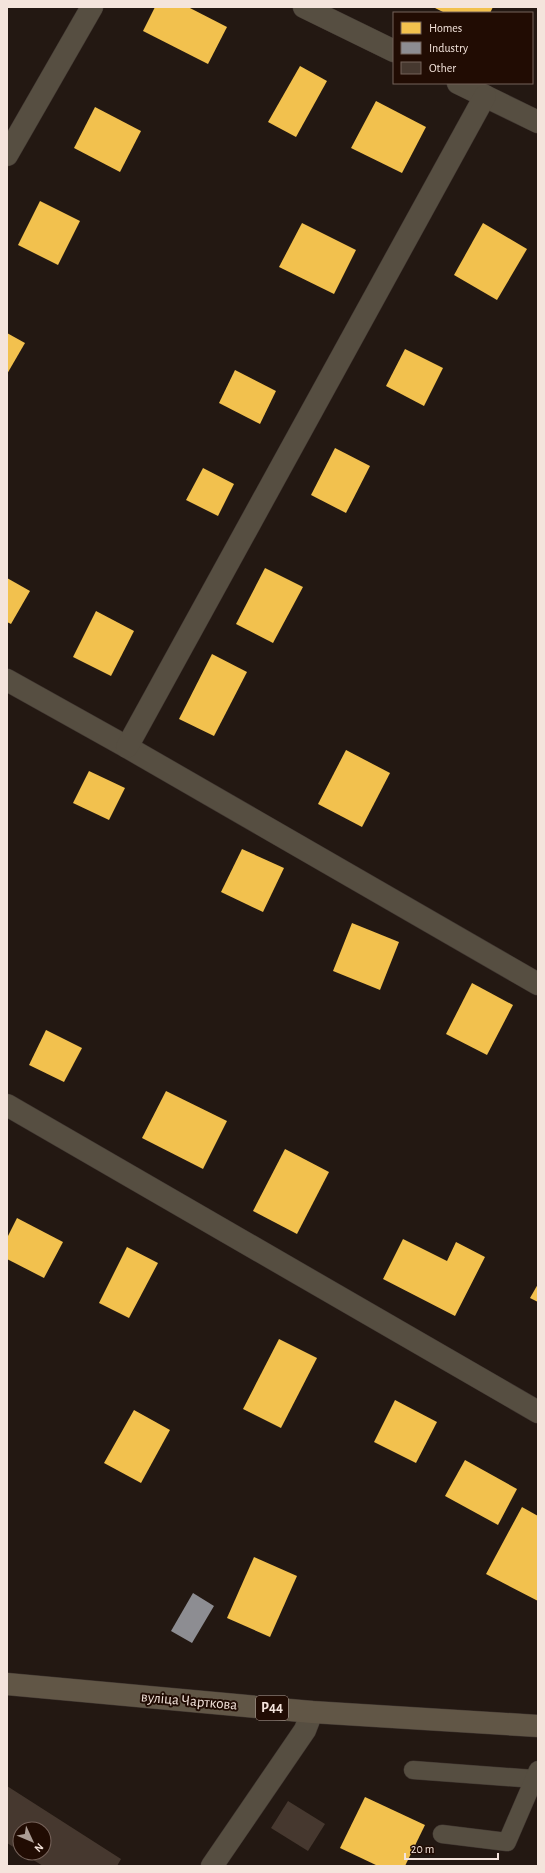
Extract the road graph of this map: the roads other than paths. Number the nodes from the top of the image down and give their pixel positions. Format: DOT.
graph roads {
  1 [pos="92,7"];
  2 [pos="304,7"];
  3 [pos="393,51"];
  4 [pos="460,84"];
  5 [pos="485,96"];
  6 [pos="538,122"];
  7 [pos="7,155"];
  8 [pos="7,680"];
  9 [pos="127,747"];
  10 [pos="538,984"];
  11 [pos="7,1105"];
  12 [pos="538,1412"];
  13 [pos="7,1684"];
  14 [pos="312,1712"];
  15 [pos="538,1726"];
  16 [pos="413,1770"];
  17 [pos="536,1774"];
  18 [pos="442,1834"];
  19 [pos="212,1866"];
  1 -- 7 [label="street"];
  2 -- 3 [label="street"];
  4 -- 5 [label="street"];
  5 -- 6 [label="street"];
  5 -- 9 [label="street"];
  8 -- 9 [label="street"];
  9 -- 10 [label="street"];
  11 -- 12 [label="street"];
  13 -- 14 [label="main road, вуліца Чарткова / Р44"];
  14 -- 15 [label="main road, вуліца Чарткова / Р44"];
  14 -- 19 [label="street"];
  16 -- 17 [label="lane"];
  17 -- 18 [label="lane"];
}
